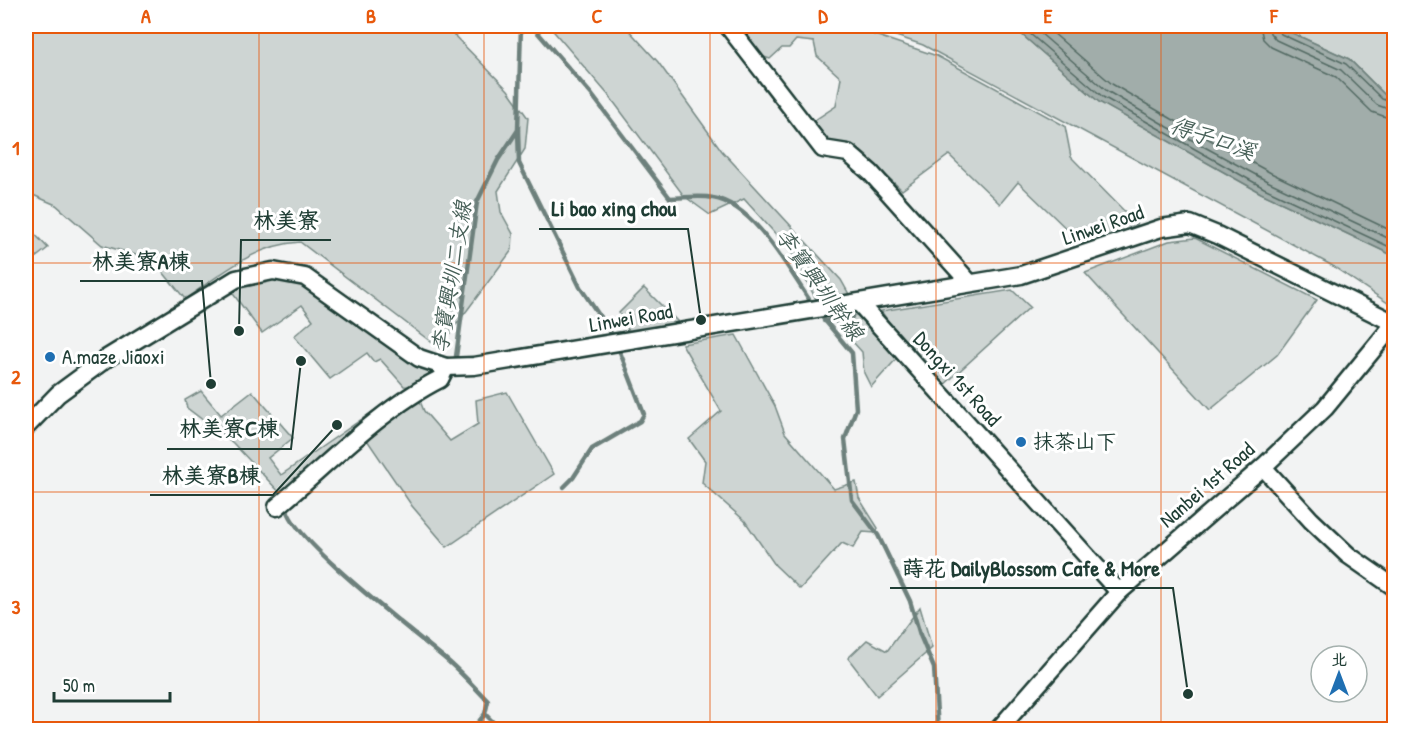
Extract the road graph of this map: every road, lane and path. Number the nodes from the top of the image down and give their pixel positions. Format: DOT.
graph roads {
  1 [pos="728,26"];
  2 [pos="969,282"];
  3 [pos="859,303"];
  4 [pos="1394,323"];
  5 [pos="446,367"];
  6 [pos="26,427"];
  7 [pos="1263,467"];
  8 [pos="277,507"];
  9 [pos="1395,587"];
  10 [pos="1119,592"];
  11 [pos="998,729"];
  1 -- 2 [label="street"];
  2 -- 3 [label="street, Linwei Road"];
  2 -- 4 [label="street, Linwei Road"];
  3 -- 5 [label="street, Linwei Road"];
  3 -- 10 [label="street, Dongxi 1st Road"];
  4 -- 7 [label="street, Nanbei 1st Road"];
  5 -- 6 [label="street, Linwei Road"];
  5 -- 8 [label="street"];
  7 -- 9 [label="street"];
  7 -- 10 [label="street, Nanbei 1st Road"];
  10 -- 11 [label="street, Nanbei 1st Road"];
}
